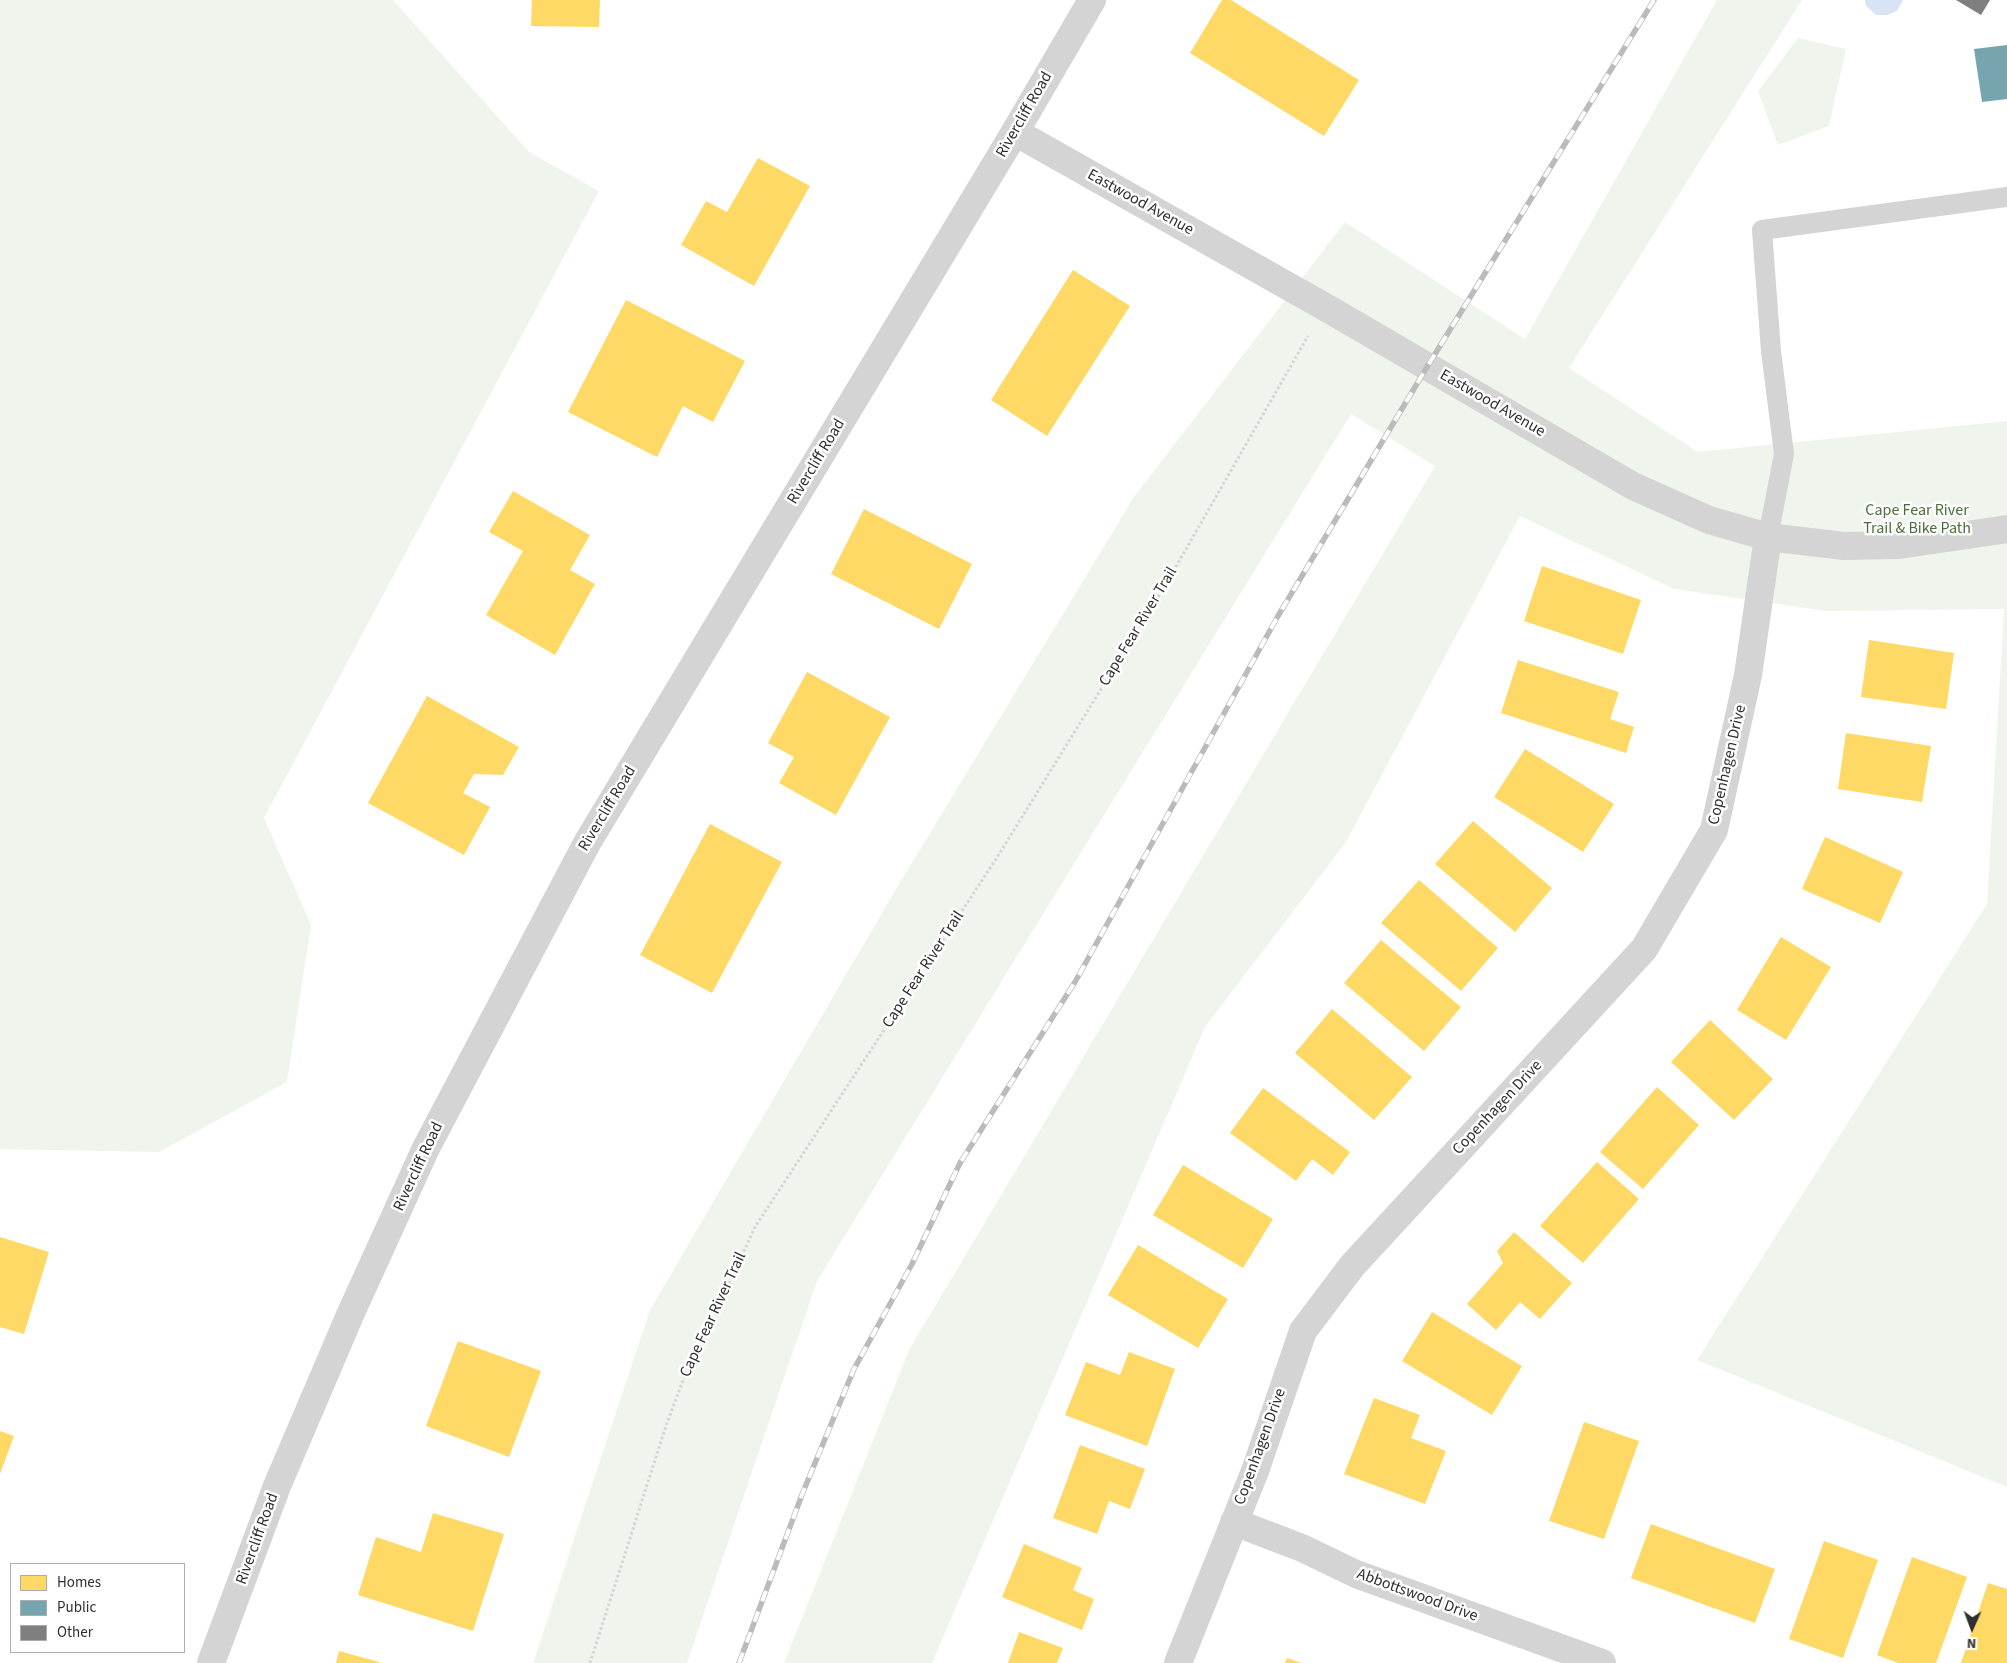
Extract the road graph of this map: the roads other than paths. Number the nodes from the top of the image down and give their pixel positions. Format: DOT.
graph roads {
  1 [pos="1092,0"];
  2 [pos="1015,132"];
  3 [pos="2007,197"];
  4 [pos="2007,529"];
  5 [pos="1768,537"];
  6 [pos="1234,1522"];
  7 [pos="211,1663"];
  8 [pos="1178,1663"];
  9 [pos="1602,1663"];
  1 -- 2 [label="street, Rivercliff Road"];
  2 -- 5 [label="street, Eastwood Avenue"];
  2 -- 7 [label="street, Rivercliff Road"];
  3 -- 5 [label="lane"];
  4 -- 5 [label="street, Eastwood Avenue"];
  5 -- 6 [label="street, Copenhagen Drive"];
  6 -- 8 [label="street, Copenhagen Drive"];
  6 -- 9 [label="street, Abbottswood Drive"];
}
